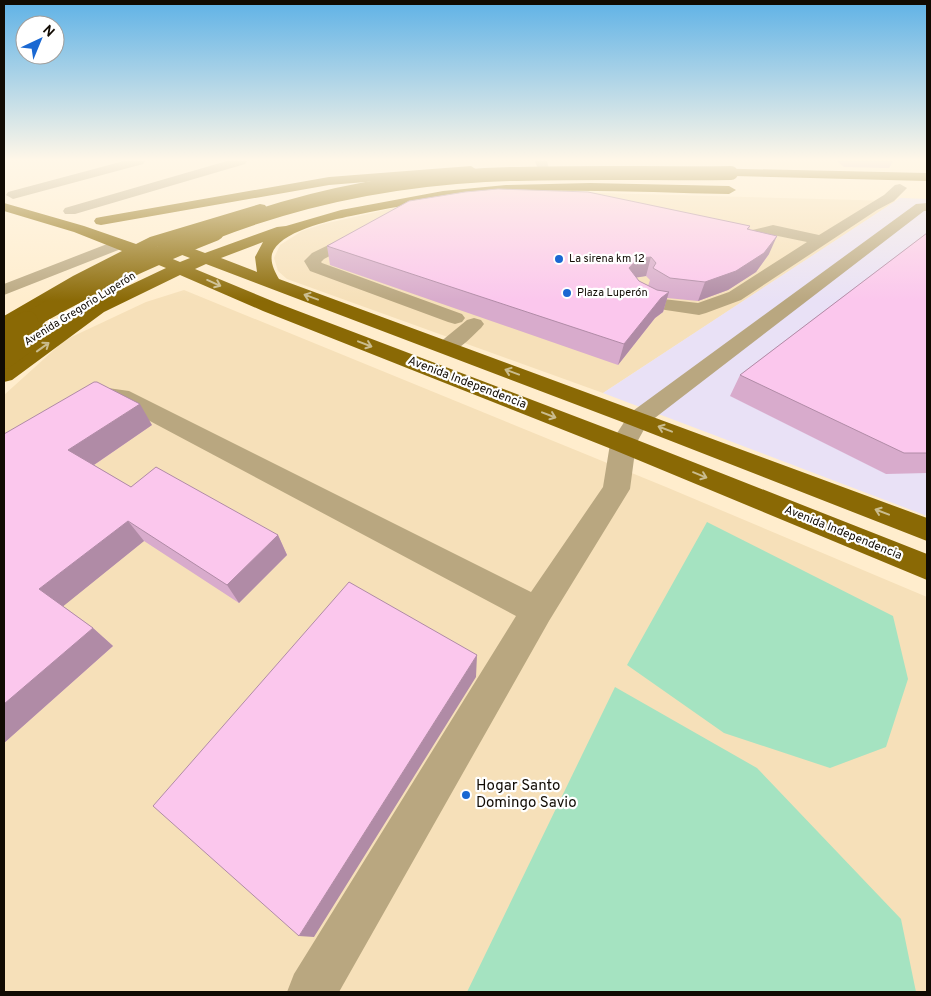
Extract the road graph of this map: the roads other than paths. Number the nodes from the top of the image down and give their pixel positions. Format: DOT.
graph roads {
  1 [pos="29,207"];
  2 [pos="53,207"];
  3 [pos="82,207"];
  4 [pos="178,207"];
  5 [pos="261,207"];
  6 [pos="292,207"];
  7 [pos="320,207"];
  8 [pos="375,207"];
  9 [pos="433,207"];
  10 [pos="860,207"];
  11 [pos="921,207"];
  12 [pos="70,211"];
  13 [pos="101,221"];
  14 [pos="314,221"];
  15 [pos="716,232"];
  16 [pos="821,240"];
  17 [pos="158,241"];
  18 [pos="128,247"];
  19 [pos="206,258"];
  20 [pos="180,268"];
  21 [pos="640,282"];
  22 [pos="272,283"];
  23 [pos="4,290"];
  24 [pos="4,324"];
  25 [pos="474,324"];
  26 [pos="4,336"];
  27 [pos="425,339"];
  28 [pos="446,348"];
  29 [pos="4,358"];
  30 [pos="4,375"];
  31 [pos="83,404"];
  32 [pos="631,431"];
  33 [pos="927,530"];
  34 [pos="927,567"];
  35 [pos="537,611"];
  36 [pos="312,992"];
  1 -- 18 [label="main road, Avenida Independencia"];
  2 -- 12 [label="main road, Avenida Independencia"];
  3 -- 12 [label="street"];
  4 -- 13 [label="main road"];
  5 -- 17 [label="main road"];
  6 -- 26 [label="main road, Avenida Gregorio Luperón, bridge"];
  7 -- 29 [label="main road, Avenida Gregorio Luperón, bridge"];
  8 -- 14 [label="main road"];
  9 -- 27 [label="street"];
  10 -- 16 [label="street"];
  11 -- 32 [label="street"];
  12 -- 13 [label="main road, Avenida Independencia"];
  13 -- 17 [label="main road, Avenida Independencia"];
  14 -- 19 [label="main road"];
  14 -- 22 [label="main road"];
  15 -- 16 [label="street"];
  16 -- 21 [label="street"];
  17 -- 18 [label="main road"];
  17 -- 19 [label="main road, Avenida Independencia"];
  18 -- 20 [label="main road, Avenida Independencia"];
  18 -- 23 [label="street"];
  18 -- 24 [label="main road"];
  19 -- 20 [label="main road"];
  19 -- 22 [label="main road, Avenida Independencia"];
  30 -- 20 [label="main road, one-way"];
  20 -- 32 [label="main road, Avenida Independencia, one-way"];
  27 -- 22 [label="main road, Avenida Independencia, one-way"];
  25 -- 28 [label="street"];
  27 -- 28 [label="main road, Avenida Independencia"];
  32 -- 28 [label="main road, Avenida Independencia, one-way"];
  31 -- 35 [label="street"];
  33 -- 32 [label="main road, Avenida Independencia, one-way"];
  32 -- 34 [label="main road, Avenida Independencia, one-way"];
  32 -- 35 [label="street"];
  35 -- 36 [label="street"];
}
